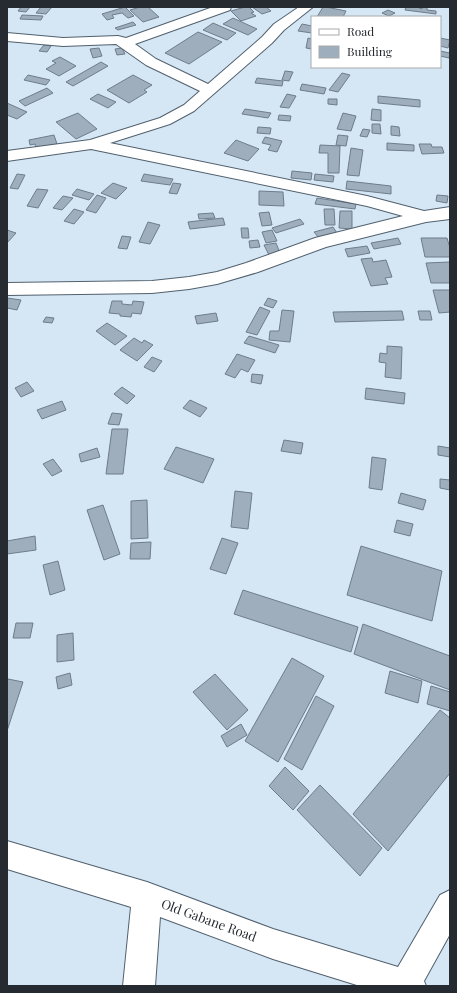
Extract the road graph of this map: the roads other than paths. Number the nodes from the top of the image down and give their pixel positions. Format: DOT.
graph roads {
  1 [pos="225,7"];
  2 [pos="307,7"];
  3 [pos="7,37"];
  4 [pos="126,43"];
  5 [pos="210,90"];
  6 [pos="92,144"];
  7 [pos="7,156"];
  8 [pos="450,213"];
  9 [pos="426,216"];
  10 [pos="7,289"];
  11 [pos="7,855"];
  12 [pos="147,897"];
  13 [pos="450,905"];
  14 [pos="408,985"];
  15 [pos="139,986"];
  1 -- 4 [label="street"];
  2 -- 5 [label="street"];
  3 -- 4 [label="street"];
  4 -- 5 [label="street"];
  5 -- 6 [label="street"];
  6 -- 7 [label="street"];
  6 -- 9 [label="street"];
  8 -- 9 [label="street"];
  9 -- 10 [label="street"];
  11 -- 12 [label="street, Old Gabane Road"];
  12 -- 14 [label="street, Old Gabane Road"];
  12 -- 15 [label="street"];
  13 -- 14 [label="street"];
}
